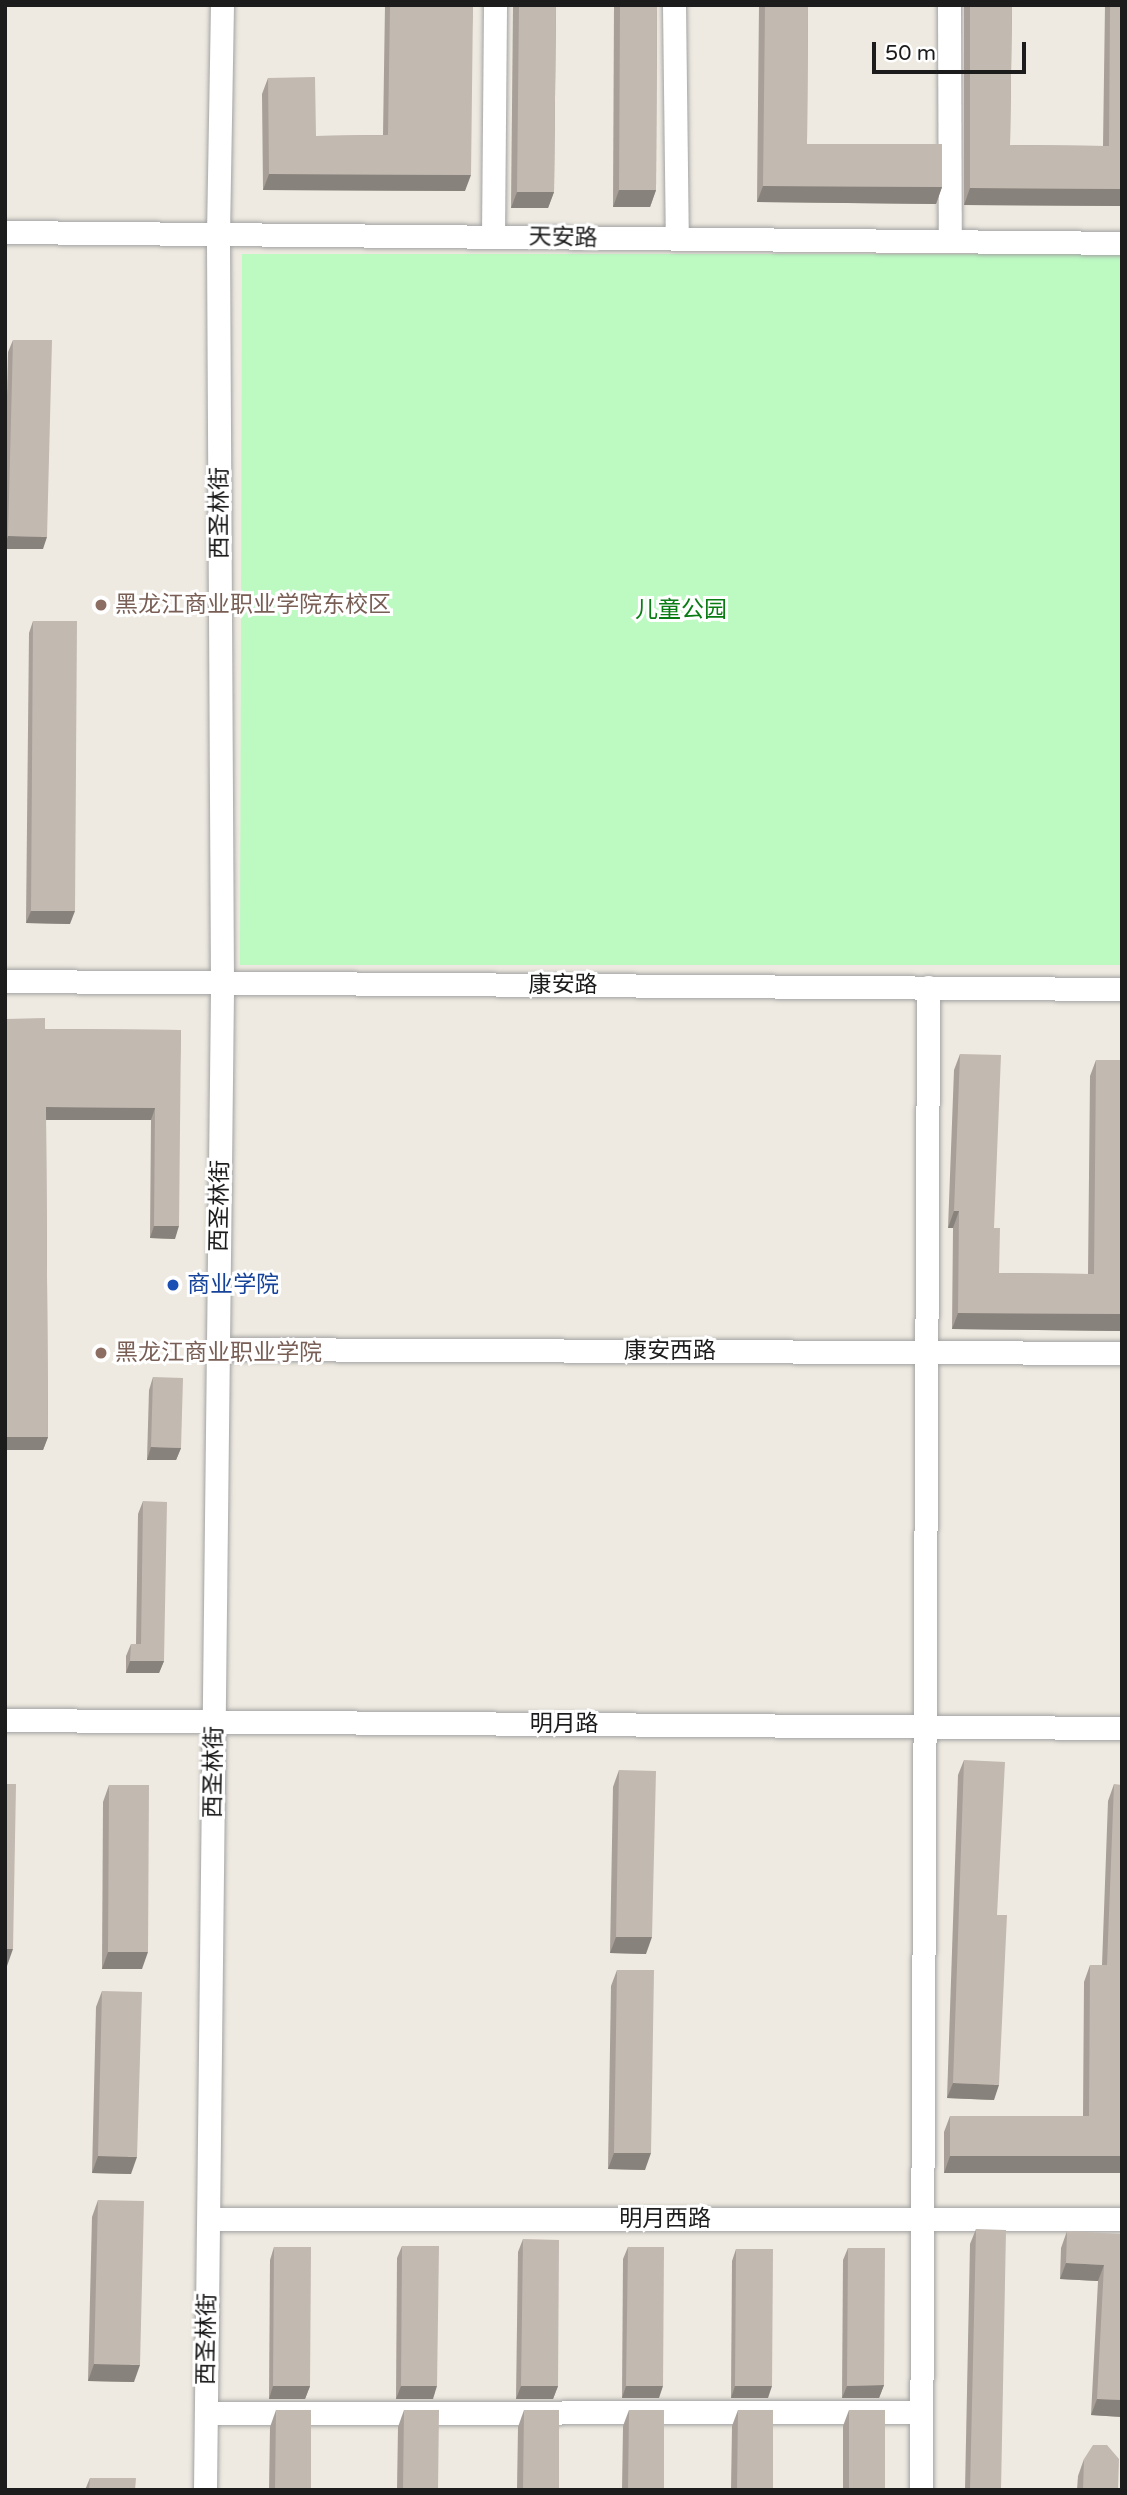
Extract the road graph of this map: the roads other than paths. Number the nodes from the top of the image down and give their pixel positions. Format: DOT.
graph roads {
  1 [pos="222,5"];
  2 [pos="495,5"];
  3 [pos="674,5"];
  4 [pos="949,5"];
  5 [pos="5,232"];
  6 [pos="218,234"];
  7 [pos="493,237"];
  8 [pos="677,239"];
  9 [pos="950,242"];
  10 [pos="1122,243"];
  11 [pos="5,981"];
  12 [pos="222,983"];
  13 [pos="928,988"];
  14 [pos="1122,989"];
  15 [pos="218,1349"];
  16 [pos="926,1352"];
  17 [pos="1122,1353"];
  18 [pos="5,1720"];
  19 [pos="215,1721"];
  20 [pos="925,1726"];
  21 [pos="1122,1728"];
  22 [pos="209,2219"];
  23 [pos="922,2219"];
  24 [pos="1122,2219"];
  25 [pos="921,2412"];
  26 [pos="206,2413"];
  27 [pos="205,2490"];
  28 [pos="921,2490"];
  1 -- 6 [label="street, 西圣林街"];
  2 -- 7 [label="street"];
  3 -- 8 [label="street"];
  4 -- 9 [label="street"];
  5 -- 6 [label="street, 天安路"];
  6 -- 7 [label="street, 天安路"];
  6 -- 12 [label="street, 西圣林街"];
  7 -- 8 [label="street, 天安路"];
  8 -- 9 [label="street, 天安路"];
  9 -- 10 [label="street, 天安路"];
  11 -- 12 [label="street, 康安路"];
  12 -- 13 [label="street, 康安路"];
  12 -- 15 [label="street, 西圣林街"];
  13 -- 14 [label="street, 康安路"];
  13 -- 16 [label="street"];
  15 -- 16 [label="street, 康安西路"];
  15 -- 19 [label="street, 西圣林街"];
  16 -- 17 [label="street, 康安西路"];
  16 -- 20 [label="street"];
  18 -- 19 [label="street, 明月路"];
  19 -- 20 [label="street, 明月路"];
  19 -- 22 [label="street, 西圣林街"];
  20 -- 21 [label="street, 明月路"];
  20 -- 23 [label="street"];
  22 -- 23 [label="street, 明月西路"];
  22 -- 26 [label="street, 西圣林街"];
  23 -- 24 [label="street, 明月西路"];
  23 -- 25 [label="street"];
  25 -- 26 [label="street"];
  25 -- 28 [label="street"];
  26 -- 27 [label="street, 西圣林街"];
}
